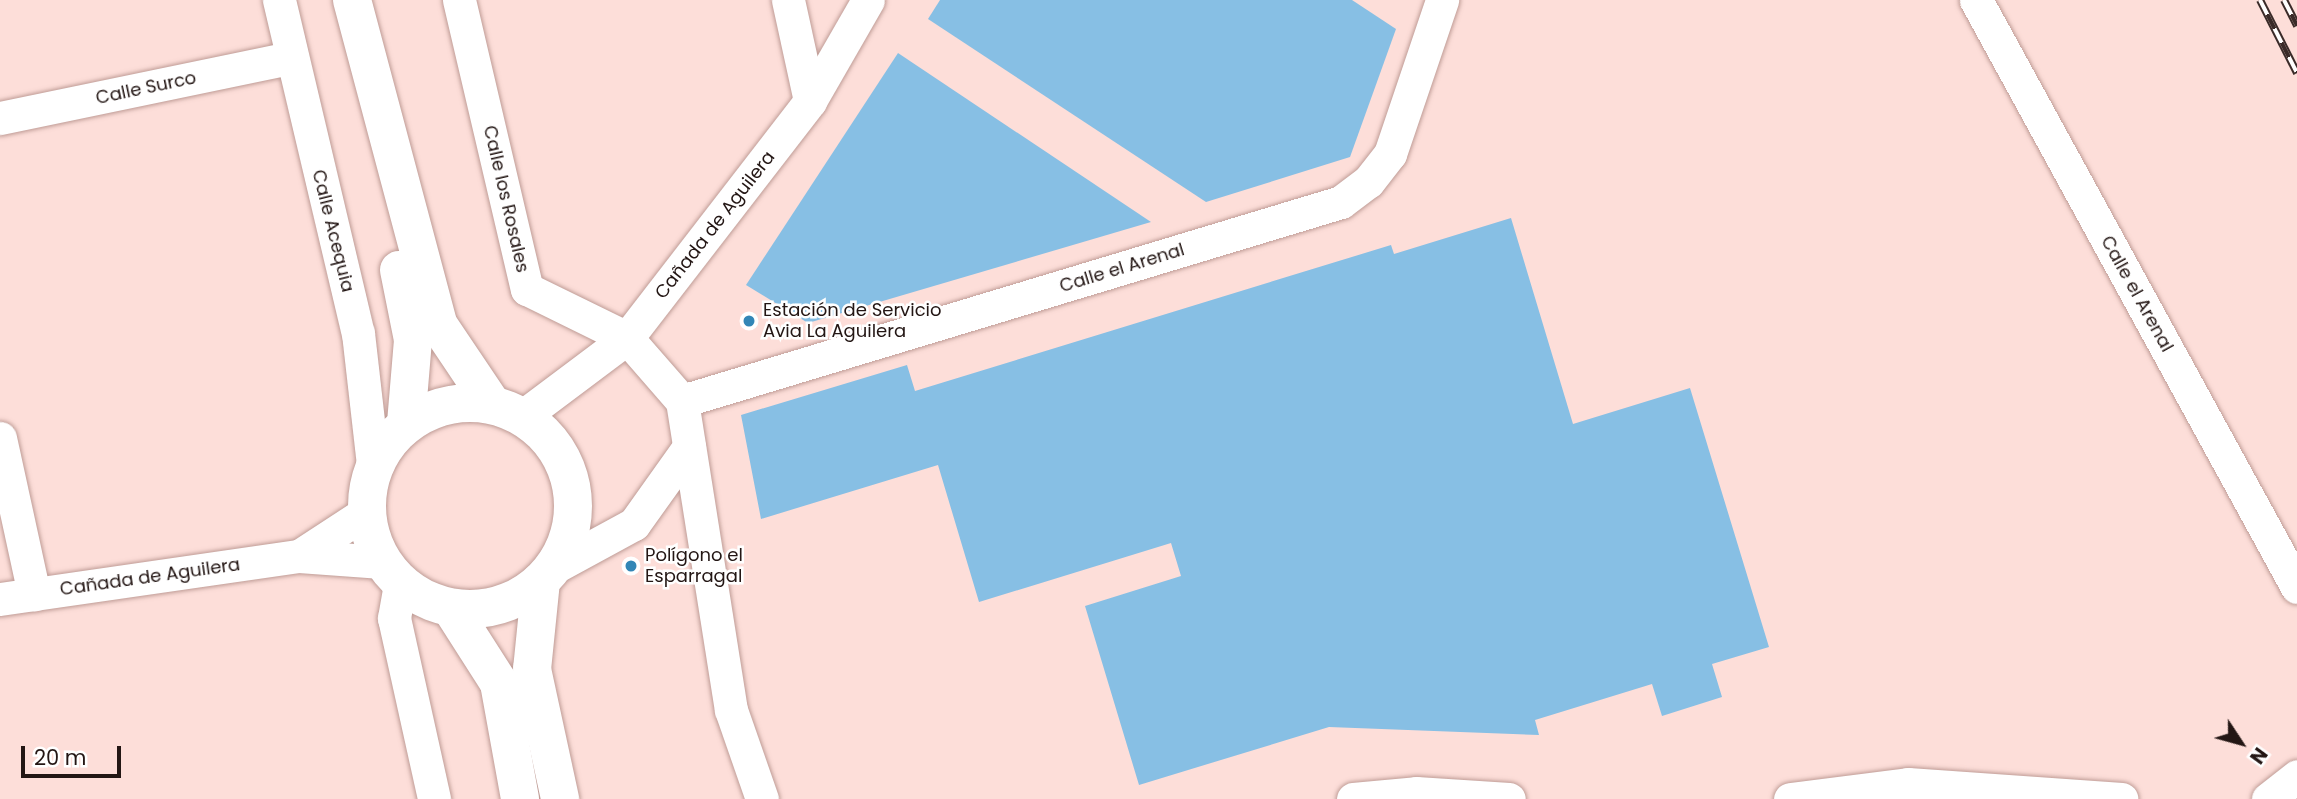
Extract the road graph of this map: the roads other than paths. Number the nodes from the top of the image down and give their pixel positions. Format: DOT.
graph roads {
  1 [pos="279,0"];
  2 [pos="346,0"];
  3 [pos="352,0"];
  4 [pos="459,0"];
  5 [pos="788,0"];
  6 [pos="868,0"];
  7 [pos="1442,0"];
  8 [pos="1976,0"];
  9 [pos="291,58"];
  10 [pos="810,101"];
  11 [pos="0,118"];
  12 [pos="628,338"];
  13 [pos="682,401"];
  14 [pos="507,410"];
  15 [pos="406,422"];
  16 [pos="0,438"];
  17 [pos="689,447"];
  18 [pos="373,465"];
  19 [pos="365,513"];
  20 [pos="299,556"];
  21 [pos="391,573"];
  22 [pos="547,574"];
  23 [pos="2297,587"];
  24 [pos="34,594"];
  25 [pos="0,599"];
  26 [pos="451,608"];
  27 [pos="2297,776"];
  28 [pos="435,799"];
  29 [pos="520,799"];
  30 [pos="560,799"];
  31 [pos="762,799"];
  32 [pos="1353,799"];
  33 [pos="1509,799"];
  34 [pos="1790,799"];
  35 [pos="2121,799"];
  36 [pos="2268,799"];
  1 -- 9 [label="street, Calle Acequia"];
  2 -- 15 [label="main road"];
  3 -- 14 [label="main road"];
  4 -- 12 [label="street, Calle los Rosales"];
  5 -- 10 [label="street"];
  6 -- 10 [label="street, Cañada de Aguilera"];
  7 -- 13 [label="street, Calle el Arenal"];
  8 -- 23 [label="street, Calle el Arenal"];
  9 -- 11 [label="street, Calle Surco"];
  9 -- 18 [label="street, Calle Acequia"];
  10 -- 12 [label="street, Cañada de Aguilera"];
  12 -- 13 [label="street"];
  12 -- 14 [label="street, Cañada de Aguilera"];
  13 -- 17 [label="street"];
  14 -- 15 [label="main road"];
  14 -- 22 [label="main road"];
  15 -- 18 [label="main road"];
  16 -- 24 [label="street"];
  17 -- 22 [label="street"];
  17 -- 31 [label="street"];
  18 -- 19 [label="main road"];
  19 -- 20 [label="street, Cañada de Aguilera"];
  19 -- 21 [label="main road"];
  20 -- 21 [label="street, Cañada de Aguilera"];
  20 -- 24 [label="street, Cañada de Aguilera"];
  21 -- 26 [label="main road"];
  21 -- 28 [label="street"];
  22 -- 26 [label="main road"];
  22 -- 30 [label="main road"];
  24 -- 25 [label="street, Cañada de Aguilera"];
  26 -- 29 [label="main road"];
  27 -- 36 [label="street"];
  32 -- 33 [label="street"];
  34 -- 35 [label="street"];
}
